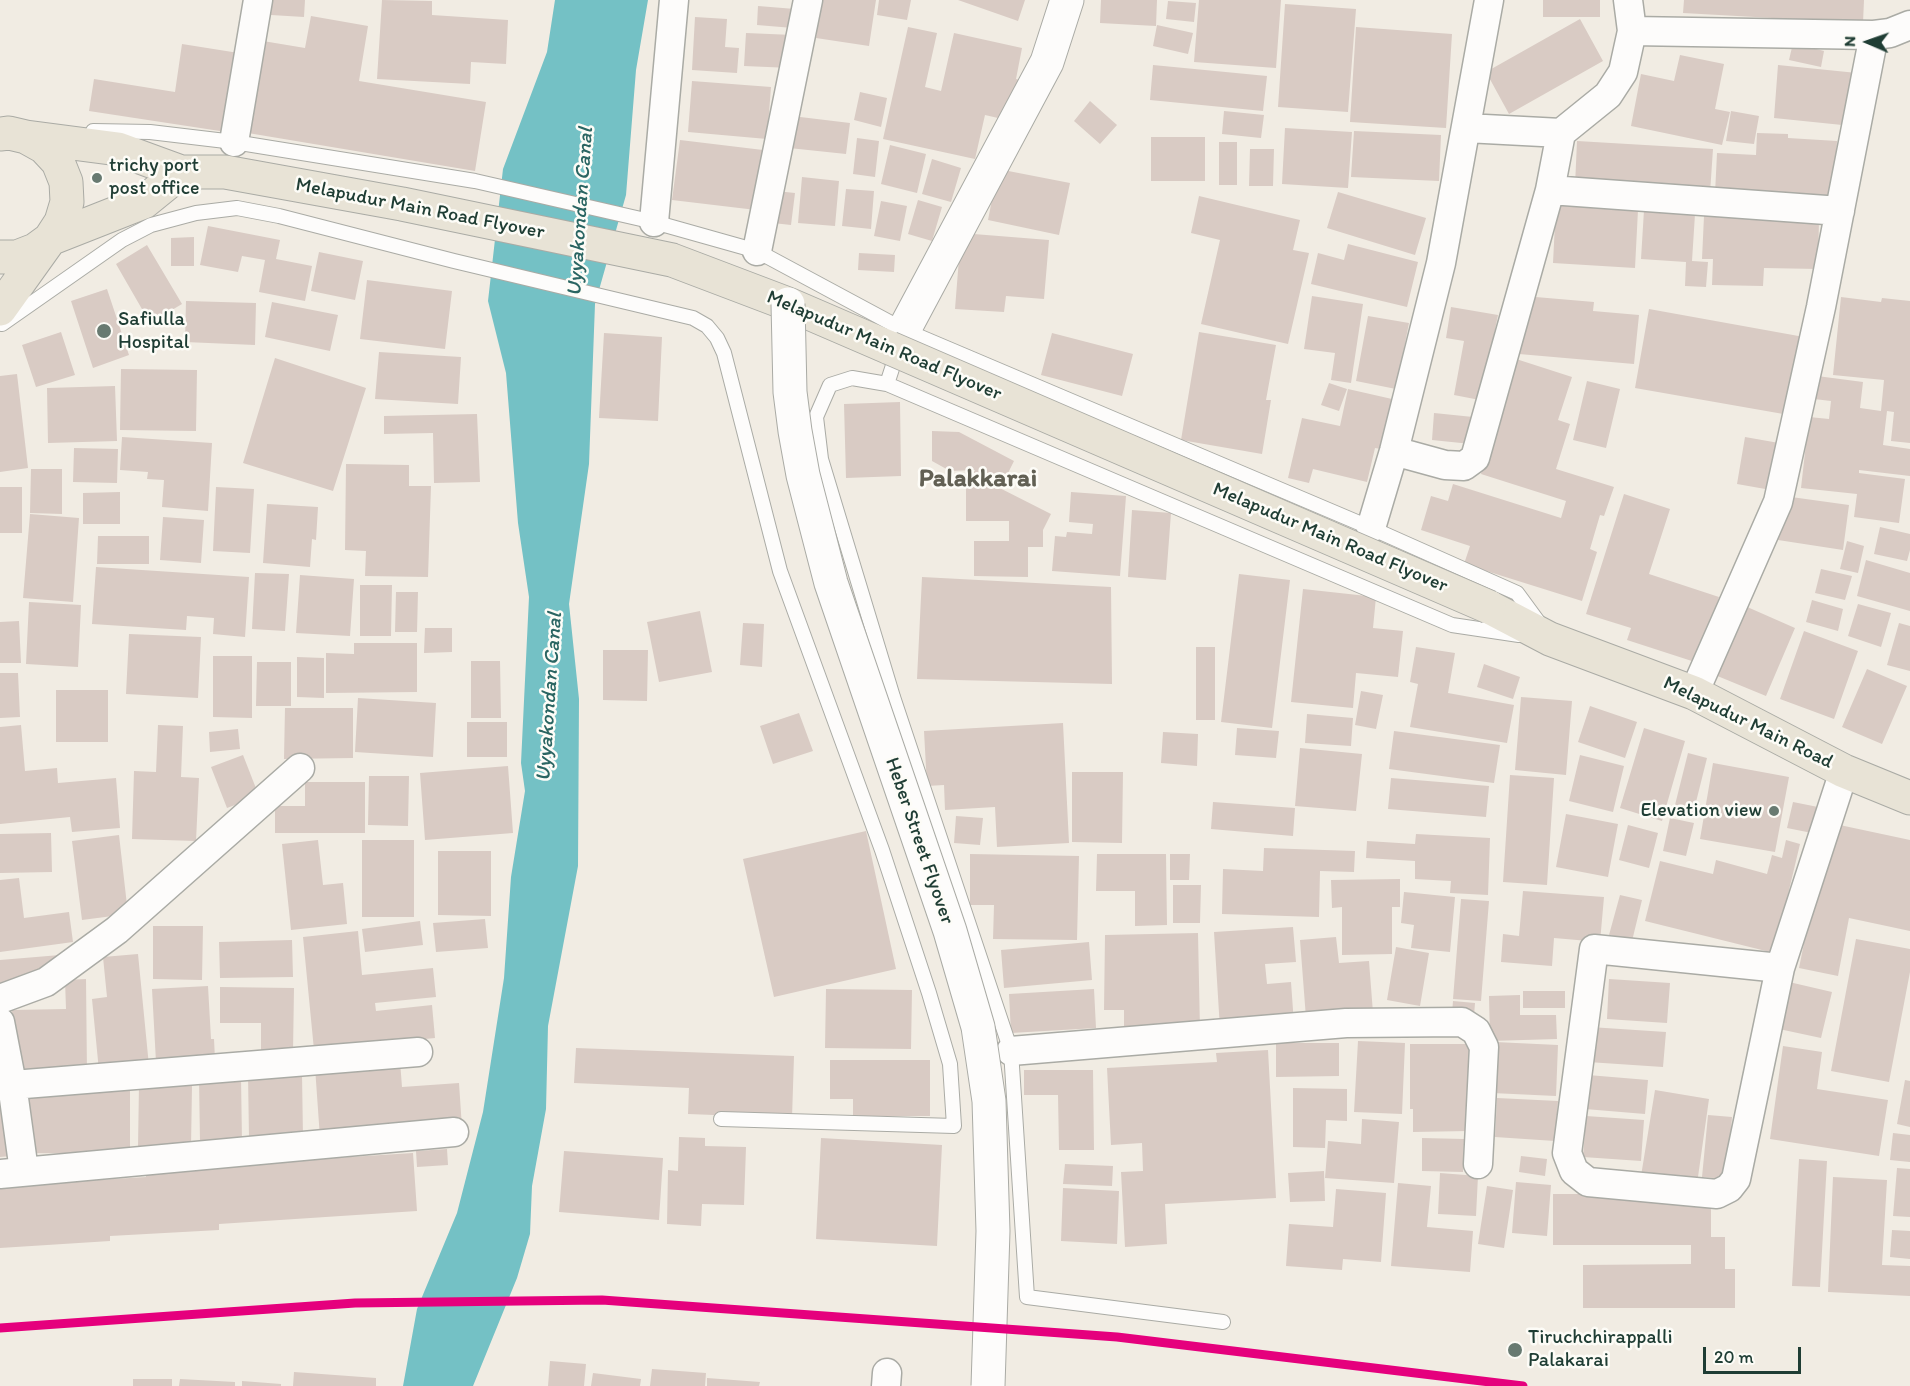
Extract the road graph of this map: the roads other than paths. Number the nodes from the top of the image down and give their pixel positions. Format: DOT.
graph roads {
  1 [pos="258,0"];
  2 [pos="674,0"];
  3 [pos="808,0"];
  4 [pos="1067,0"];
  5 [pos="1489,0"];
  6 [pos="1628,0"];
  7 [pos="1910,25"];
  8 [pos="1632,31"];
  9 [pos="1874,35"];
  10 [pos="1466,128"];
  11 [pos="1561,133"];
  12 [pos="13,135"];
  13 [pos="229,157"];
  14 [pos="181,172"];
  15 [pos="1550,190"];
  16 [pos="1840,211"];
  17 [pos="654,222"];
  18 [pos="50,239"];
  19 [pos="757,251"];
  20 [pos="0,257"];
  21 [pos="788,304"];
  22 [pos="0,309"];
  23 [pos="0,325"];
  24 [pos="904,330"];
  25 [pos="887,384"];
  26 [pos="1394,451"];
  27 [pos="1371,528"];
  28 [pos="1550,639"];
  29 [pos="1694,693"];
  30 [pos="300,768"];
  31 [pos="1844,771"];
  32 [pos="1910,798"];
  33 [pos="1780,968"];
  34 [pos="0,999"];
  35 [pos="0,1023"];
  36 [pos="1011,1051"];
  37 [pos="418,1052"];
  38 [pos="960,1062"];
  39 [pos="6,1085"];
  40 [pos="721,1119"];
  41 [pos="454,1132"];
  42 [pos="1478,1164"];
  43 [pos="12,1173"];
  44 [pos="1223,1322"];
  45 [pos="988,1386"];
  1 -- 13 [label="street"];
  2 -- 17 [label="street"];
  3 -- 19 [label="street"];
  4 -- 24 [label="street"];
  5 -- 10 [label="street"];
  6 -- 8 [label="street"];
  7 -- 9 [label="street"];
  8 -- 9 [label="street"];
  8 -- 11 [label="street"];
  9 -- 16 [label="street"];
  10 -- 11 [label="street"];
  10 -- 26 [label="street"];
  11 -- 15 [label="street"];
  12 -- 13 [label="lane"];
  12 -- 14 [label="main road"];
  12 -- 18 [label="main road"];
  13 -- 14 [label="main road, Melapudur Main Road Flyover"];
  13 -- 17 [label="lane"];
  13 -- 21 [label="main road, Melapudur Main Road Flyover"];
  14 -- 18 [label="main road"];
  15 -- 16 [label="street"];
  15 -- 26 [label="street"];
  16 -- 29 [label="street"];
  17 -- 19 [label="lane"];
  18 -- 20 [label="main road"];
  18 -- 22 [label="main road"];
  19 -- 24 [label="lane"];
  21 -- 28 [label="main road, Melapudur Main Road Flyover, bridge"];
  21 -- 45 [label="street, Heber Street Flyover, bridge"];
  23 -- 38 [label="lane"];
  24 -- 25 [label="lane"];
  24 -- 27 [label="lane"];
  25 -- 28 [label="lane"];
  25 -- 36 [label="lane"];
  26 -- 27 [label="street"];
  27 -- 28 [label="lane"];
  28 -- 29 [label="main road, Melapudur Main Road"];
  29 -- 31 [label="main road, Melapudur Main Road"];
  30 -- 34 [label="street"];
  31 -- 32 [label="main road, Melapudur Main Road"];
  31 -- 33 [label="street"];
  33 -- 33 [label="street"];
  35 -- 39 [label="street"];
  36 -- 38 [label="lane"];
  36 -- 42 [label="street"];
  36 -- 44 [label="lane"];
  37 -- 39 [label="street"];
  38 -- 40 [label="lane"];
  39 -- 43 [label="street"];
  41 -- 43 [label="street"];
}
